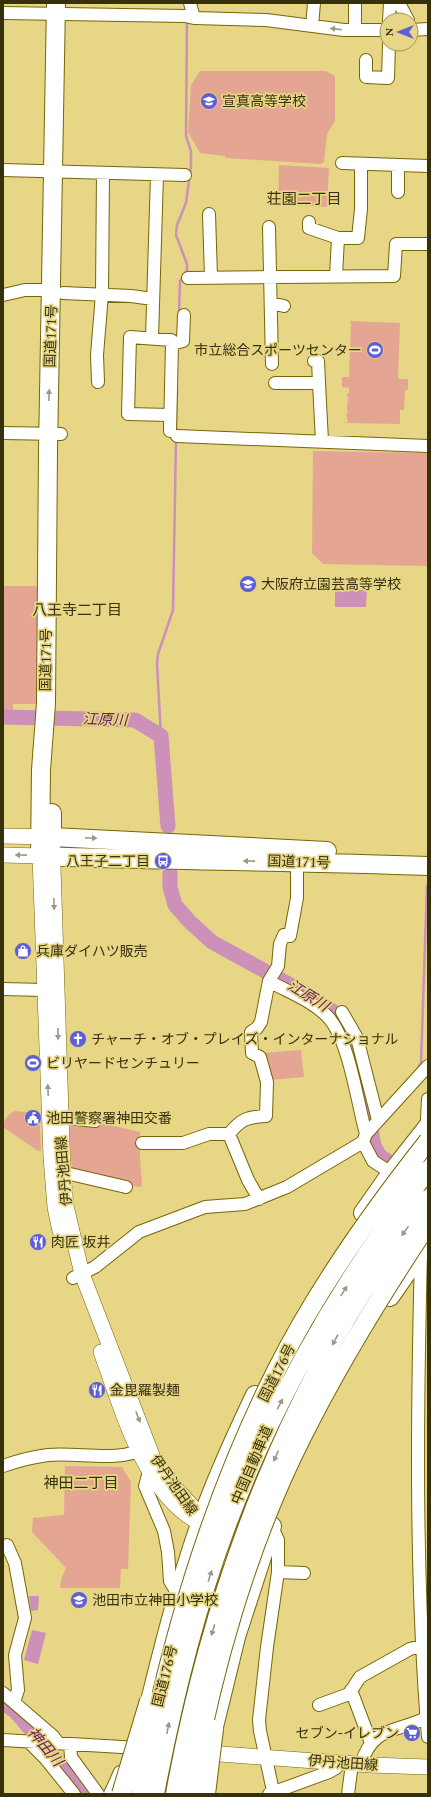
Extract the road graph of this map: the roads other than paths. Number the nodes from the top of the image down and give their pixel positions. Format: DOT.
graph roads {
  1 [pos="190,3"];
  2 [pos="314,3"];
  3 [pos="355,3"];
  4 [pos="395,4"];
  5 [pos="61,8"];
  6 [pos="402,12"];
  7 [pos="3,13"];
  8 [pos="194,18"];
  9 [pos="312,26"];
  10 [pos="355,30"];
  11 [pos="379,30"];
  12 [pos="389,52"];
  13 [pos="366,60"];
  14 [pos="342,163"];
  15 [pos="361,164"];
  16 [pos="398,165"];
  17 [pos="428,166"];
  18 [pos="3,170"];
  19 [pos="59,172"];
  20 [pos="104,173"];
  21 [pos="157,175"];
  22 [pos="185,175"];
  23 [pos="398,192"];
  24 [pos="209,214"];
  25 [pos="309,222"];
  26 [pos="269,227"];
  27 [pos="338,238"];
  28 [pos="428,244"];
  29 [pos="336,276"];
  30 [pos="211,277"];
  31 [pos="270,277"];
  32 [pos="188,278"];
  33 [pos="57,291"];
  34 [pos="102,294"];
  35 [pos="3,295"];
  36 [pos="153,299"];
  37 [pos="270,303"];
  38 [pos="284,306"];
  39 [pos="184,315"];
  40 [pos="152,338"];
  41 [pos="172,344"];
  42 [pos="314,361"];
  43 [pos="272,364"];
  44 [pos="98,382"];
  45 [pos="319,382"];
  46 [pos="276,383"];
  47 [pos="170,416"];
  48 [pos="3,433"];
  49 [pos="55,434"];
  50 [pos="322,441"];
  51 [pos="428,446"];
  52 [pos="3,836"];
  53 [pos="46,837"];
  54 [pos="3,855"];
  55 [pos="46,856"];
  56 [pos="428,856"];
  57 [pos="80,858"];
  58 [pos="297,862"];
  59 [pos="428,866"];
  60 [pos="54,886"];
  61 [pos="269,981"];
  62 [pos="3,989"];
  63 [pos="44,990"];
  64 [pos="342,1012"];
  65 [pos="428,1066"];
  66 [pos="428,1099"];
  67 [pos="60,1116"];
  68 [pos="95,1121"];
  69 [pos="370,1131"];
  70 [pos="427,1132"];
  71 [pos="229,1134"];
  72 [pos="142,1143"];
  73 [pos="425,1172"];
  74 [pos="391,1173"];
  75 [pos="63,1174"];
  76 [pos="126,1187"];
  77 [pos="259,1199"];
  78 [pos="428,1199"];
  79 [pos="428,1224"];
  80 [pos="425,1247"];
  81 [pos="77,1276"];
  82 [pos="423,1360"];
  83 [pos="144,1449"];
  84 [pos="3,1466"];
  85 [pos="149,1472"];
  86 [pos="424,1526"];
  87 [pos="272,1527"];
  88 [pos="204,1529"];
  89 [pos="7,1545"];
  90 [pos="250,1562"];
  91 [pos="278,1572"];
  92 [pos="304,1573"];
  93 [pos="251,1586"];
  94 [pos="178,1594"];
  95 [pos="424,1608"];
  96 [pos="421,1646"];
  97 [pos="352,1690"];
  98 [pos="3,1693"];
  99 [pos="14,1702"];
  100 [pos="319,1706"];
  101 [pos="427,1718"];
  102 [pos="428,1738"];
  103 [pos="3,1740"];
  104 [pos="31,1741"];
  105 [pos="54,1742"];
  106 [pos="370,1743"];
  107 [pos="70,1744"];
  108 [pos="133,1748"];
  109 [pos="208,1752"];
  110 [pos="265,1757"];
  111 [pos="350,1764"];
  112 [pos="428,1767"];
  113 [pos="274,1793"];
  114 [pos="74,1794"];
  115 [pos="98,1794"];
  116 [pos="110,1794"];
  117 [pos="121,1794"];
  118 [pos="129,1794"];
  119 [pos="140,1794"];
  120 [pos="155,1794"];
  121 [pos="175,1794"];
  122 [pos="190,1794"];
  123 [pos="200,1794"];
  124 [pos="206,1794"];
  125 [pos="213,1794"];
  126 [pos="348,1794"];
  1 -- 8 [label="street"];
  2 -- 9 [label="street"];
  3 -- 10 [label="street"];
  4 -- 6 [label="street"];
  5 -- 7 [label="street"];
  5 -- 8 [label="street"];
  5 -- 19 [label="highway, 国道171号"];
  8 -- 9 [label="street"];
  10 -- 9 [label="street, one-way"];
  10 -- 11 [label="street"];
  12 -- 13 [label="street"];
  14 -- 15 [label="street"];
  15 -- 16 [label="street"];
  15 -- 27 [label="street"];
  16 -- 17 [label="street"];
  16 -- 23 [label="street"];
  18 -- 19 [label="street"];
  19 -- 20 [label="street"];
  19 -- 33 [label="highway, 国道171号"];
  20 -- 21 [label="street"];
  20 -- 34 [label="street"];
  21 -- 22 [label="street"];
  21 -- 36 [label="street"];
  24 -- 30 [label="street"];
  25 -- 27 [label="street"];
  26 -- 31 [label="street"];
  27 -- 29 [label="street"];
  28 -- 29 [label="street"];
  29 -- 31 [label="street"];
  30 -- 31 [label="street"];
  30 -- 32 [label="street"];
  31 -- 37 [label="street"];
  33 -- 34 [label="street"];
  33 -- 35 [label="street"];
  33 -- 49 [label="highway, 国道171号"];
  34 -- 36 [label="street"];
  34 -- 44 [label="street"];
  36 -- 40 [label="street"];
  37 -- 38 [label="street"];
  37 -- 43 [label="street"];
  39 -- 41 [label="street"];
  40 -- 41 [label="street"];
  40 -- 47 [label="street"];
  41 -- 47 [label="street"];
  42 -- 45 [label="street"];
  45 -- 46 [label="street"];
  45 -- 50 [label="street"];
  47 -- 50 [label="street"];
  48 -- 49 [label="street"];
  49 -- 53 [label="highway, 国道171号"];
  50 -- 51 [label="street"];
  52 -- 53 [label="main road"];
  53 -- 55 [label="highway, 国道171号"];
  53 -- 56 [label="highway, 国道171号, one-way"];
  55 -- 54 [label="main road, one-way"];
  55 -- 57 [label="highway, 国道171号"];
  55 -- 60 [label="main road, 伊丹池田線"];
  55 -- 63 [label="main road, 伊丹池田線"];
  58 -- 57 [label="highway, 国道171号, one-way"];
  57 -- 60 [label="street"];
  58 -- 59 [label="highway, 国道171号"];
  58 -- 61 [label="street"];
  60 -- 67 [label="main road, 伊丹池田線, one-way"];
  61 -- 69 [label="street"];
  61 -- 71 [label="street"];
  62 -- 63 [label="street"];
  81 -- 63 [label="main road, 伊丹池田線, one-way"];
  64 -- 69 [label="street"];
  65 -- 69 [label="street"];
  66 -- 70 [label="street"];
  67 -- 68 [label="street"];
  67 -- 75 [label="main road, 伊丹池田線"];
  69 -- 74 [label="street"];
  69 -- 77 [label="street"];
  70 -- 73 [label="street"];
  70 -- 74 [label="highway"];
  70 -- 88 [label="highway, 国道176号, bridge"];
  71 -- 72 [label="street"];
  71 -- 77 [label="street"];
  73 -- 80 [label="street"];
  120 -- 73 [label="highway, 中国自動車道, one-way, bridge"];
  74 -- 88 [label="highway"];
  75 -- 76 [label="street"];
  75 -- 81 [label="main road, 伊丹池田線"];
  77 -- 81 [label="street"];
  78 -- 121 [label="highway, 中国自動車道, one-way, bridge"];
  79 -- 90 [label="highway, bridge"];
  80 -- 82 [label="street"];
  80 -- 87 [label="highway"];
  81 -- 83 [label="main road, 伊丹池田線"];
  82 -- 86 [label="street"];
  83 -- 84 [label="street"];
  83 -- 85 [label="main road, 伊丹池田線"];
  83 -- 88 [label="main road, 伊丹池田線"];
  85 -- 88 [label="main road, 伊丹池田線"];
  85 -- 94 [label="street"];
  86 -- 95 [label="street"];
  87 -- 91 [label="street"];
  87 -- 93 [label="highway"];
  88 -- 93 [label="main road, 伊丹池田線"];
  88 -- 94 [label="highway"];
  88 -- 117 [label="highway, bridge"];
  88 -- 119 [label="highway, 国道176号, bridge"];
  89 -- 99 [label="street"];
  90 -- 122 [label="highway, bridge"];
  90 -- 124 [label="highway, bridge"];
  91 -- 92 [label="street"];
  91 -- 110 [label="street"];
  93 -- 109 [label="highway"];
  94 -- 108 [label="highway"];
  95 -- 96 [label="street"];
  96 -- 97 [label="street"];
  96 -- 101 [label="street"];
  97 -- 100 [label="street"];
  97 -- 106 [label="street"];
  98 -- 99 [label="street"];
  99 -- 105 [label="street"];
  101 -- 102 [label="street"];
  101 -- 106 [label="street"];
  103 -- 104 [label="street"];
  104 -- 105 [label="street"];
  104 -- 114 [label="street"];
  105 -- 107 [label="street"];
  106 -- 111 [label="street"];
  107 -- 108 [label="street"];
  107 -- 115 [label="street"];
  108 -- 109 [label="main road, 伊丹池田線"];
  108 -- 116 [label="street"];
  108 -- 118 [label="highway"];
  109 -- 110 [label="main road, 伊丹池田線"];
  109 -- 123 [label="highway"];
  109 -- 125 [label="street"];
  110 -- 111 [label="main road, 伊丹池田線"];
  110 -- 113 [label="street"];
  111 -- 112 [label="main road, 伊丹池田線"];
  111 -- 113 [label="street"];
  111 -- 126 [label="street"];
}
